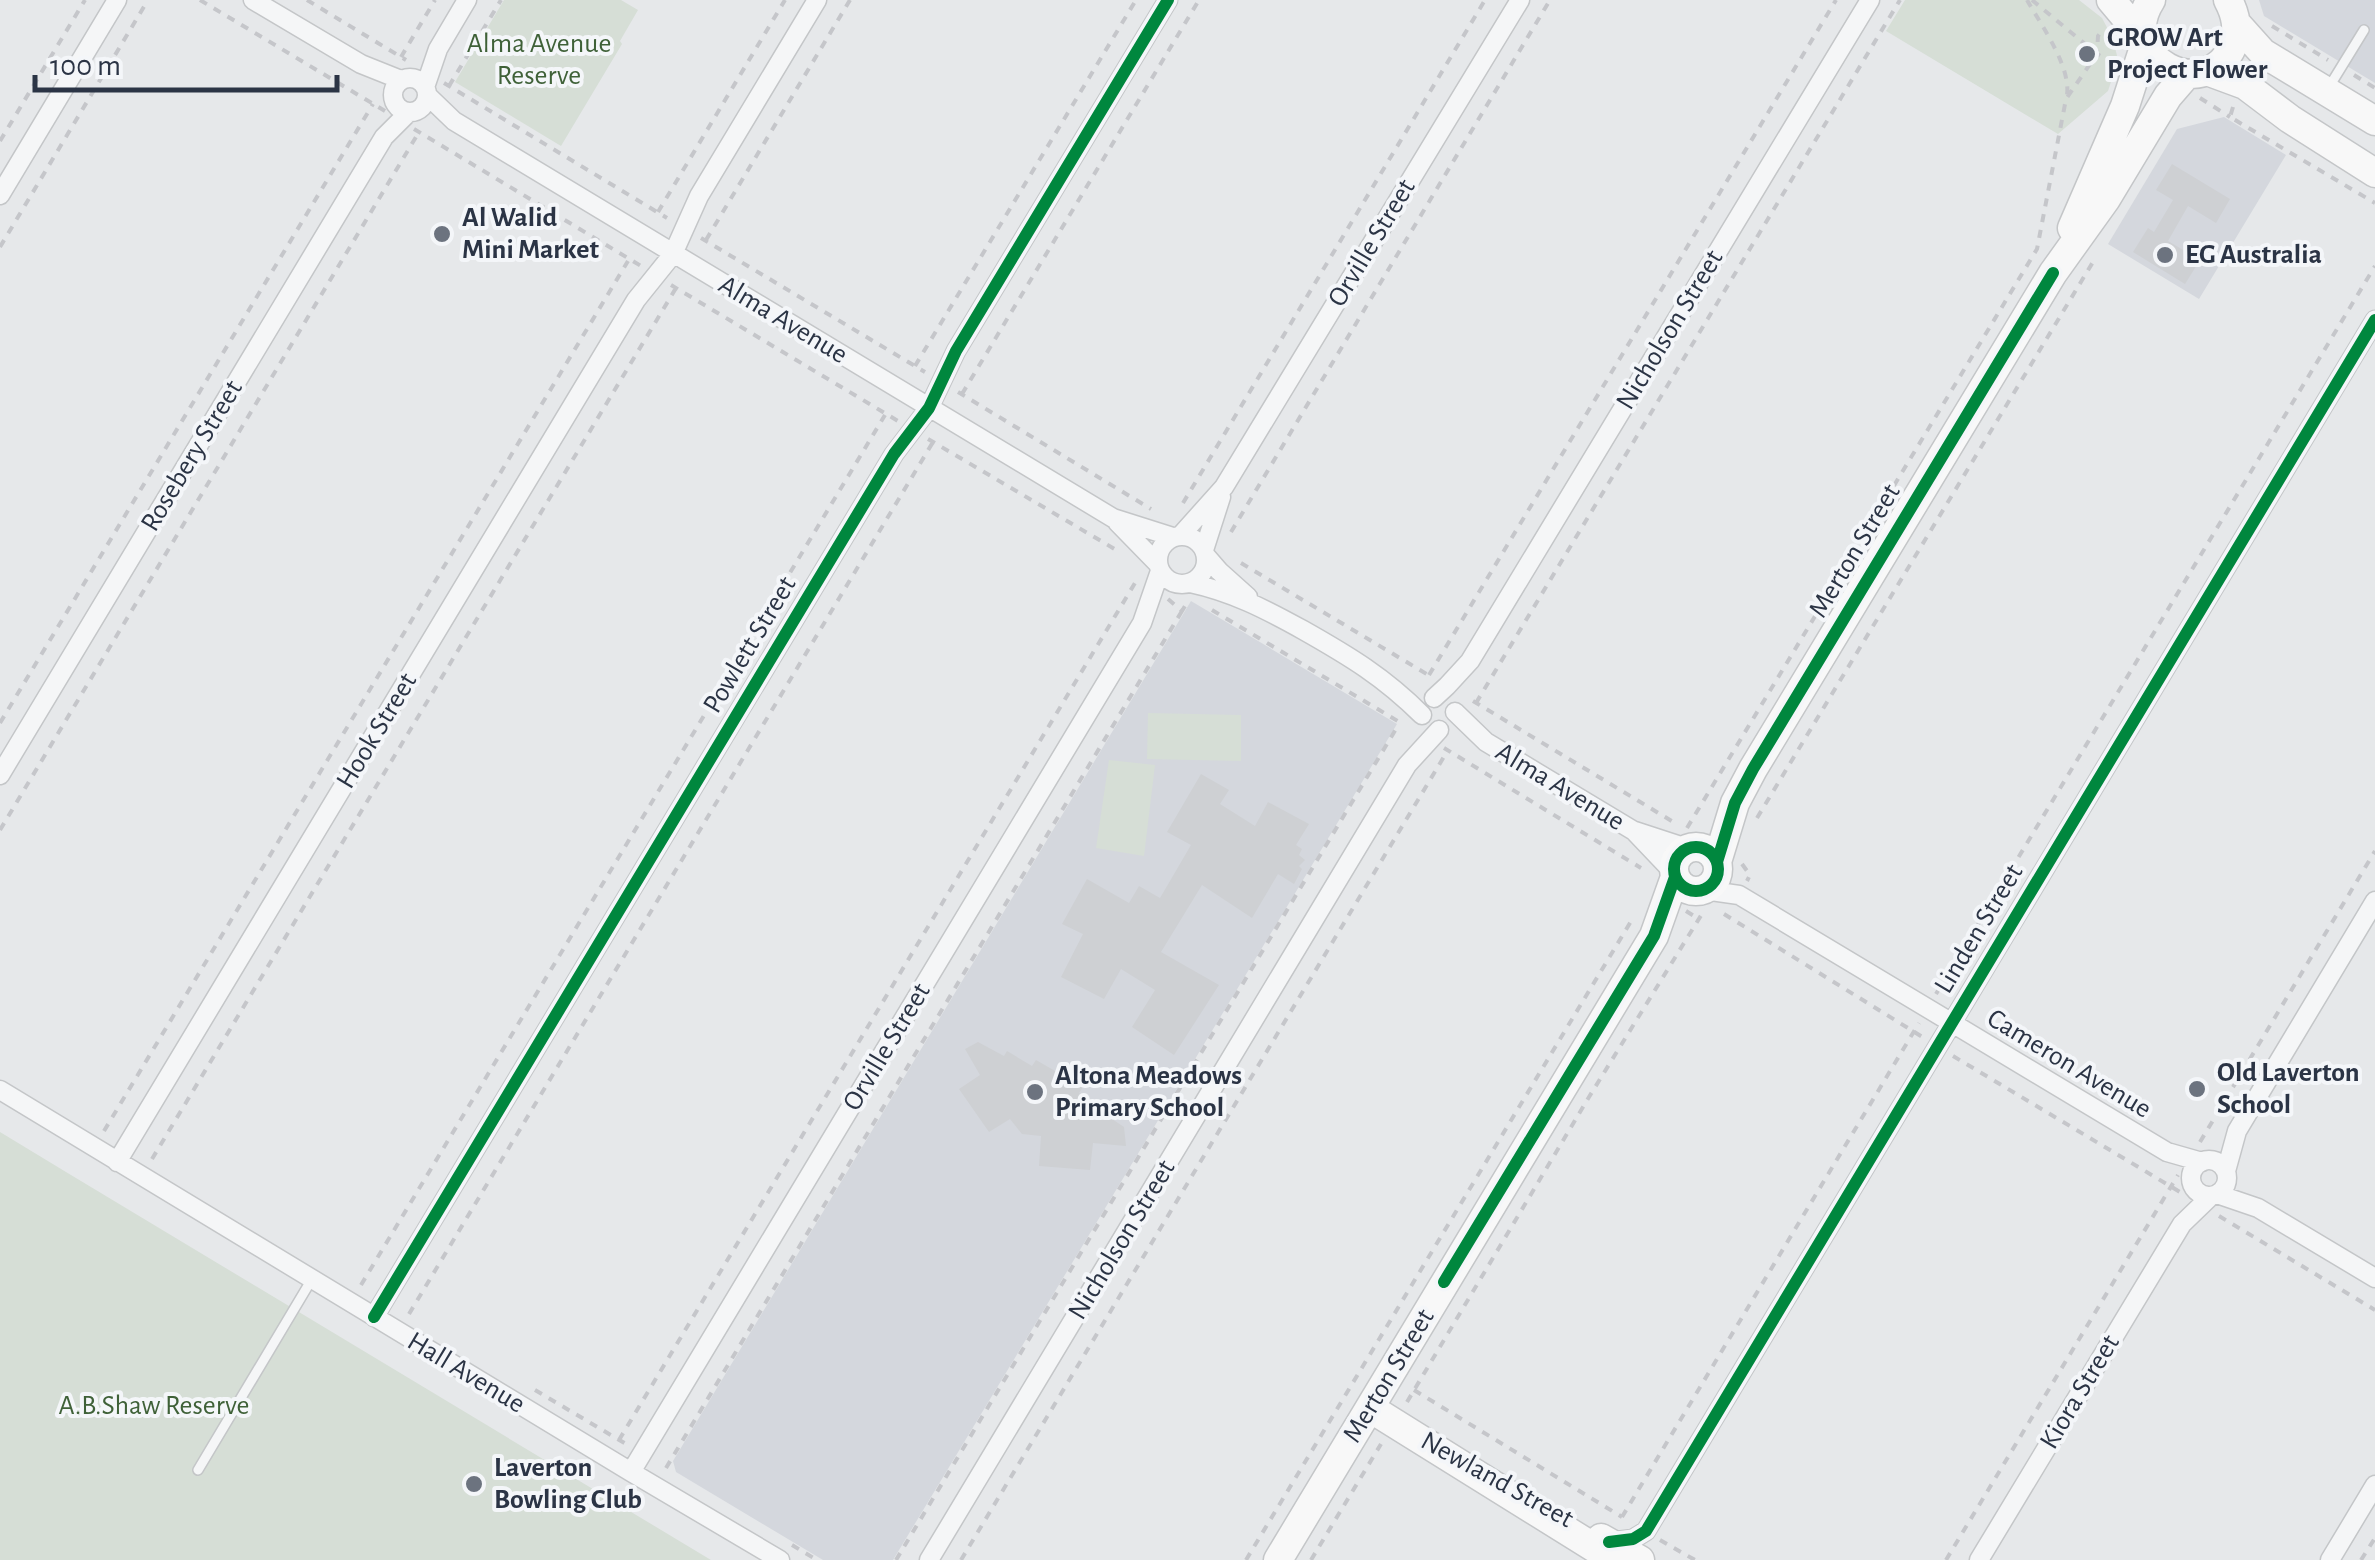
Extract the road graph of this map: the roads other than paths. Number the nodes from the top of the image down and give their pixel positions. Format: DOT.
graph roads {
  1 [pos="117,0"];
  2 [pos="254,0"];
  3 [pos="467,0"];
  4 [pos="817,0"];
  5 [pos="1168,0"];
  6 [pos="1520,0"];
  7 [pos="1870,0"];
  8 [pos="2151,0"];
  9 [pos="2114,3"];
  10 [pos="2235,10"];
  11 [pos="2364,30"];
  12 [pos="2144,41"];
  13 [pos="2195,81"];
  14 [pos="2326,92"];
  15 [pos="410,94"];
  16 [pos="2373,119"];
  17 [pos="2375,172"];
  18 [pos="0,195"];
  19 [pos="2097,195"];
  20 [pos="667,250"];
  21 [pos="2375,320"];
  22 [pos="924,405"];
  23 [pos="1113,518"];
  24 [pos="1202,525"];
  25 [pos="1177,536"];
  26 [pos="1205,553"];
  27 [pos="1158,567"];
  28 [pos="1200,586"];
  29 [pos="1160,594"];
  30 [pos="1438,714"];
  31 [pos="0,776"];
  32 [pos="1634,831"];
  33 [pos="1701,861"];
  34 [pos="1739,895"];
  35 [pos="2375,901"];
  36 [pos="1702,904"];
  37 [pos="1654,936"];
  38 [pos="1952,1022"];
  39 [pos="0,1090"];
  40 [pos="2238,1131"];
  41 [pos="117,1162"];
  42 [pos="2226,1172"];
  43 [pos="2198,1181"];
  44 [pos="2258,1208"];
  45 [pos="2375,1278"];
  46 [pos="312,1280"];
  47 [pos="374,1317"];
  48 [pos="1370,1408"];
  49 [pos="198,1470"];
  50 [pos="631,1472"];
  51 [pos="2375,1485"];
  52 [pos="1646,1531"];
  53 [pos="1612,1551"];
  54 [pos="780,1560"];
  55 [pos="928,1560"];
  56 [pos="1278,1560"];
  57 [pos="1640,1560"];
  58 [pos="1649,1560"];
  59 [pos="1979,1560"];
  60 [pos="2330,1560"];
  1 -- 18 [label="street"];
  2 -- 15 [label="street, Alma Avenue"];
  3 -- 15 [label="street, Rosebery Street"];
  4 -- 20 [label="street, Hook Street"];
  5 -- 22 [label="street, Powlett Street"];
  6 -- 24 [label="street, Orville Street"];
  7 -- 30 [label="street, Nicholson Street"];
  8 -- 12 [label="street, Merton Street"];
  9 -- 12 [label="street"];
  10 -- 13 [label="street, Merton Street"];
  10 -- 14 [label="street"];
  11 -- 14 [label="lane"];
  12 -- 13 [label="street"];
  12 -- 19 [label="street, Merton Street"];
  13 -- 17 [label="street"];
  13 -- 19 [label="street, Merton Street"];
  14 -- 16 [label="street"];
  15 -- 20 [label="street, Alma Avenue"];
  15 -- 31 [label="street, Rosebery Street"];
  19 -- 33 [label="street, Merton Street"];
  20 -- 22 [label="street, Alma Avenue"];
  20 -- 41 [label="street, Hook Street"];
  21 -- 38 [label="street, Linden Street"];
  22 -- 23 [label="street, Alma Avenue"];
  22 -- 47 [label="street, Powlett Street"];
  23 -- 25 [label="street, Alma Avenue"];
  23 -- 27 [label="street, Alma Avenue"];
  24 -- 25 [label="street, Orville Street"];
  24 -- 26 [label="street, Orville Street"];
  25 -- 26 [label="street"];
  25 -- 27 [label="street"];
  26 -- 28 [label="street, Alma Avenue"];
  26 -- 28 [label="street"];
  27 -- 28 [label="street"];
  27 -- 29 [label="street, Orville Street"];
  28 -- 29 [label="street, Orville Street"];
  28 -- 30 [label="street, Alma Avenue"];
  29 -- 50 [label="street, Orville Street"];
  30 -- 32 [label="street, Alma Avenue"];
  30 -- 55 [label="street, Nicholson Street"];
  32 -- 33 [label="street, Alma Avenue"];
  32 -- 33 [label="street, Alma Avenue"];
  33 -- 34 [label="street, Cameron Avenue"];
  33 -- 36 [label="street"];
  33 -- 37 [label="street, Merton Street"];
  34 -- 36 [label="street, Cameron Avenue"];
  34 -- 38 [label="street, Cameron Avenue"];
  35 -- 40 [label="street, Kiora Street"];
  36 -- 37 [label="street, Merton Street"];
  37 -- 48 [label="street, Merton Street"];
  38 -- 43 [label="street, Cameron Avenue"];
  38 -- 52 [label="street, Linden Street"];
  39 -- 41 [label="street, Hall Avenue"];
  40 -- 42 [label="street, Kiora Street"];
  40 -- 43 [label="street, Kiora Street"];
  41 -- 46 [label="street, Hall Avenue"];
  42 -- 43 [label="street, Cameron Avenue"];
  42 -- 44 [label="street, Cameron Avenue"];
  43 -- 44 [label="street, Cameron Avenue"];
  43 -- 59 [label="street, Kiora Street"];
  44 -- 45 [label="street, Cameron Avenue"];
  46 -- 47 [label="street, Hall Avenue"];
  46 -- 49 [label="lane"];
  47 -- 50 [label="street, Hall Avenue"];
  48 -- 53 [label="street, Newland Street"];
  48 -- 56 [label="street, Merton Street"];
  50 -- 54 [label="street, Hall Avenue"];
  51 -- 60 [label="street"];
  52 -- 53 [label="street"];
  52 -- 58 [label="street"];
  53 -- 57 [label="street, Newland Street"];
}
